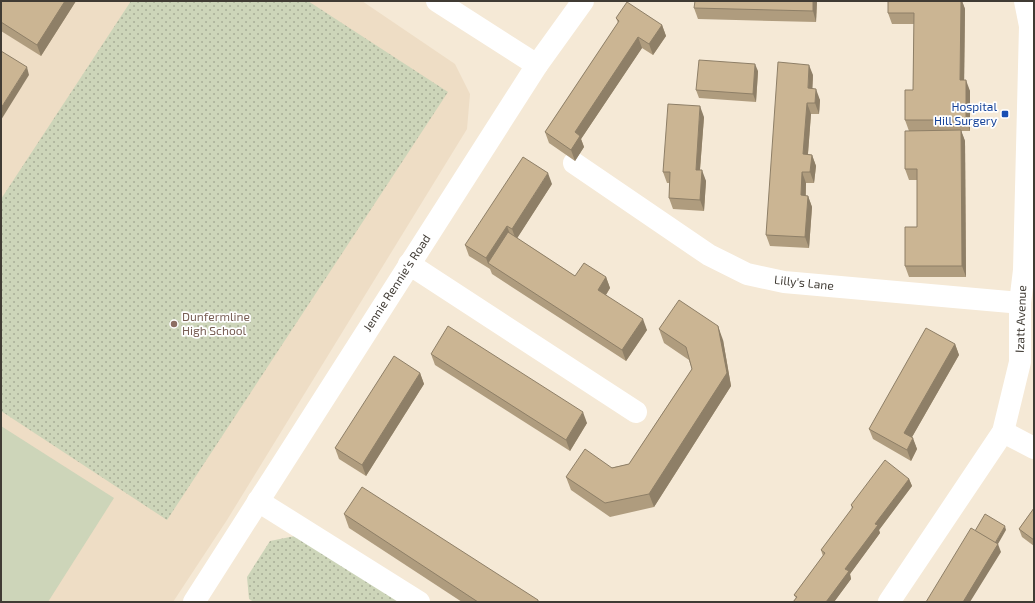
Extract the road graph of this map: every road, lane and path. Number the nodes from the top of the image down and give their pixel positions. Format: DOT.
graph roads {
  1 [pos="436,1"];
  2 [pos="583,1"];
  3 [pos="1025,1"];
  4 [pos="537,65"];
  5 [pos="574,162"];
  6 [pos="409,264"];
  7 [pos="1020,303"];
  8 [pos="636,412"];
  9 [pos="1003,432"];
  10 [pos="1034,448"];
  11 [pos="258,501"];
  12 [pos="200,600"];
  13 [pos="419,602"];
  14 [pos="889,602"];
  1 -- 4 [label="street"];
  2 -- 4 [label="street, Jennie Rennie's Road"];
  3 -- 7 [label="street, Izatt Avenue"];
  4 -- 6 [label="street, Jennie Rennie's Road"];
  5 -- 7 [label="street, Lilly's Lane"];
  6 -- 8 [label="street"];
  6 -- 11 [label="street, Jennie Rennie's Road"];
  7 -- 9 [label="street, Izatt Avenue"];
  9 -- 10 [label="street"];
  9 -- 14 [label="street, Izatt Avenue"];
  11 -- 12 [label="street, Jennie Rennie's Road"];
  11 -- 13 [label="street"];
}
